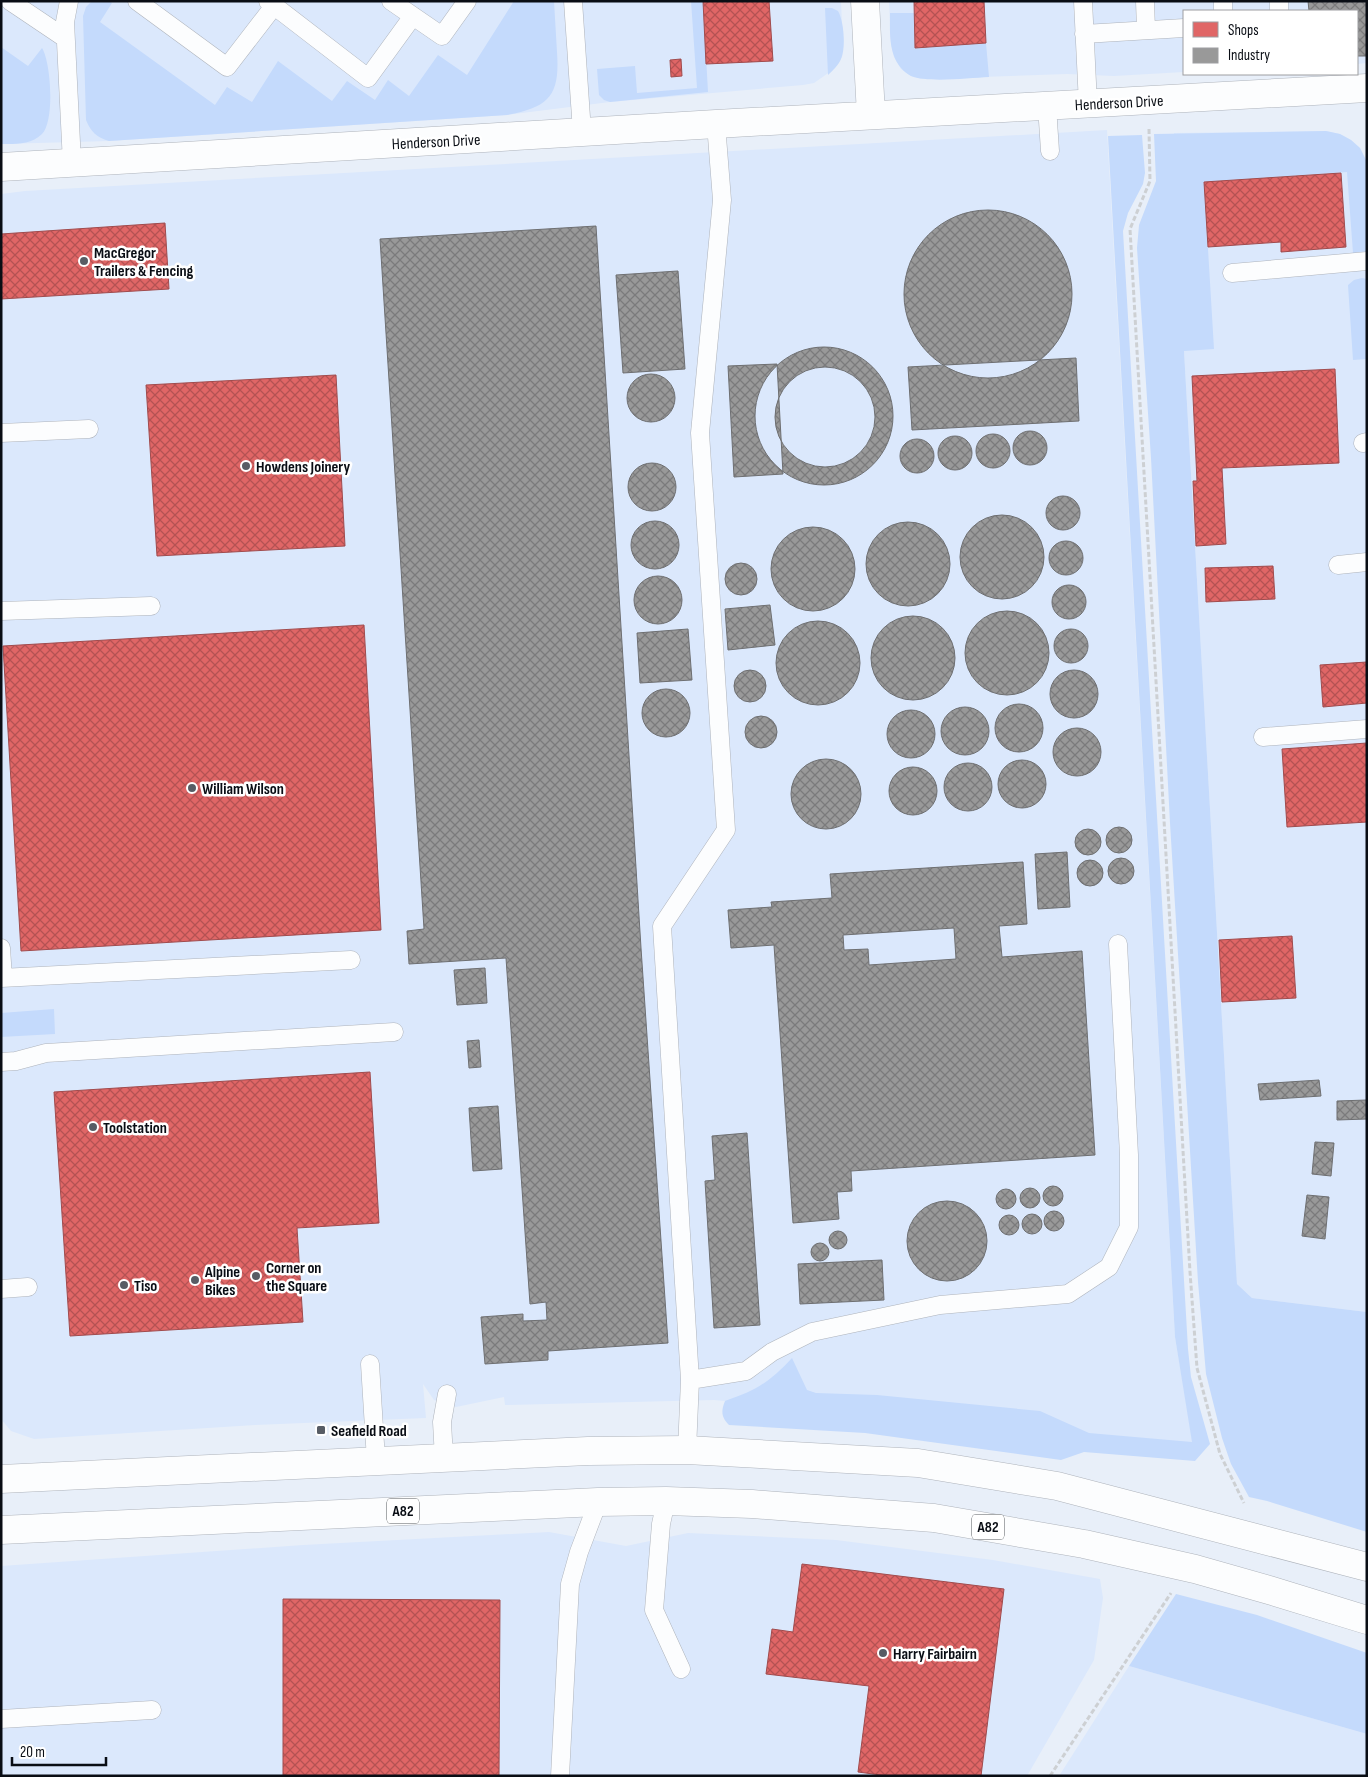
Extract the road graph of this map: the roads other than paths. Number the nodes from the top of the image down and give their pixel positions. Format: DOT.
graph roads {
  1 [pos="10,1"];
  2 [pos="69,1"];
  3 [pos="137,1"];
  4 [pos="391,1"];
  5 [pos="466,1"];
  6 [pos="573,1"];
  7 [pos="865,1"];
  8 [pos="1083,1"];
  9 [pos="1146,1"];
  10 [pos="271,4"];
  11 [pos="412,16"];
  12 [pos="1183,28"];
  13 [pos="1146,30"];
  14 [pos="1084,34"];
  15 [pos="65,38"];
  16 [pos="1367,88"];
  17 [pos="1088,104"];
  18 [pos="1048,106"];
  19 [pos="871,115"];
  20 [pos="716,124"];
  21 [pos="582,132"];
  22 [pos="1050,151"];
  23 [pos="72,163"];
  24 [pos="1,167"];
  25 [pos="1367,262"];
  26 [pos="1232,273"];
  27 [pos="89,429"];
  28 [pos="1,433"];
  29 [pos="1367,562"];
  30 [pos="1338,565"];
  31 [pos="151,606"];
  32 [pos="1,611"];
  33 [pos="1367,729"];
  34 [pos="1262,736"];
  35 [pos="1118,944"];
  36 [pos="1,948"];
  37 [pos="352,960"];
  38 [pos="2,978"];
  39 [pos="394,1032"];
  40 [pos="1,1062"];
  41 [pos="28,1287"];
  42 [pos="1,1289"];
  43 [pos="370,1364"];
  44 [pos="690,1380"];
  45 [pos="447,1394"];
  46 [pos="687,1450"];
  47 [pos="444,1458"];
  48 [pos="376,1460"];
  49 [pos="1,1478"];
  50 [pos="666,1501"];
  51 [pos="598,1502"];
  52 [pos="1,1530"];
  53 [pos="1367,1567"];
  54 [pos="1367,1620"];
  55 [pos="681,1669"];
  56 [pos="152,1710"];
  57 [pos="1,1719"];
  58 [pos="560,1776"];
  1 -- 15 [label="lane"];
  2 -- 15 [label="lane"];
  3 -- 10 [label="lane"];
  4 -- 11 [label="lane"];
  5 -- 11 [label="lane"];
  6 -- 21 [label="lane"];
  7 -- 19 [label="main road"];
  8 -- 14 [label="lane"];
  9 -- 13 [label="lane"];
  10 -- 11 [label="lane"];
  12 -- 13 [label="lane"];
  13 -- 14 [label="lane"];
  14 -- 17 [label="lane"];
  15 -- 23 [label="lane"];
  16 -- 17 [label="main road, Henderson Drive"];
  17 -- 18 [label="main road, Henderson Drive"];
  18 -- 19 [label="main road, Henderson Drive"];
  18 -- 22 [label="lane"];
  19 -- 20 [label="main road, Henderson Drive"];
  20 -- 21 [label="main road, Henderson Drive"];
  20 -- 44 [label="lane"];
  21 -- 23 [label="main road, Henderson Drive"];
  23 -- 24 [label="main road, Henderson Drive"];
  25 -- 26 [label="lane"];
  27 -- 28 [label="lane"];
  29 -- 30 [label="lane"];
  31 -- 32 [label="lane"];
  33 -- 34 [label="lane"];
  35 -- 44 [label="lane"];
  36 -- 38 [label="lane"];
  37 -- 38 [label="lane"];
  39 -- 40 [label="lane"];
  41 -- 42 [label="lane"];
  43 -- 48 [label="lane"];
  44 -- 46 [label="lane"];
  45 -- 47 [label="lane"];
  46 -- 47 [label="main road"];
  46 -- 53 [label="main road"];
  47 -- 48 [label="main road"];
  48 -- 49 [label="main road"];
  50 -- 51 [label="main road, A82"];
  50 -- 54 [label="main road, A82"];
  50 -- 55 [label="lane"];
  51 -- 52 [label="main road, A82"];
  51 -- 58 [label="lane"];
  56 -- 57 [label="lane"];
}
